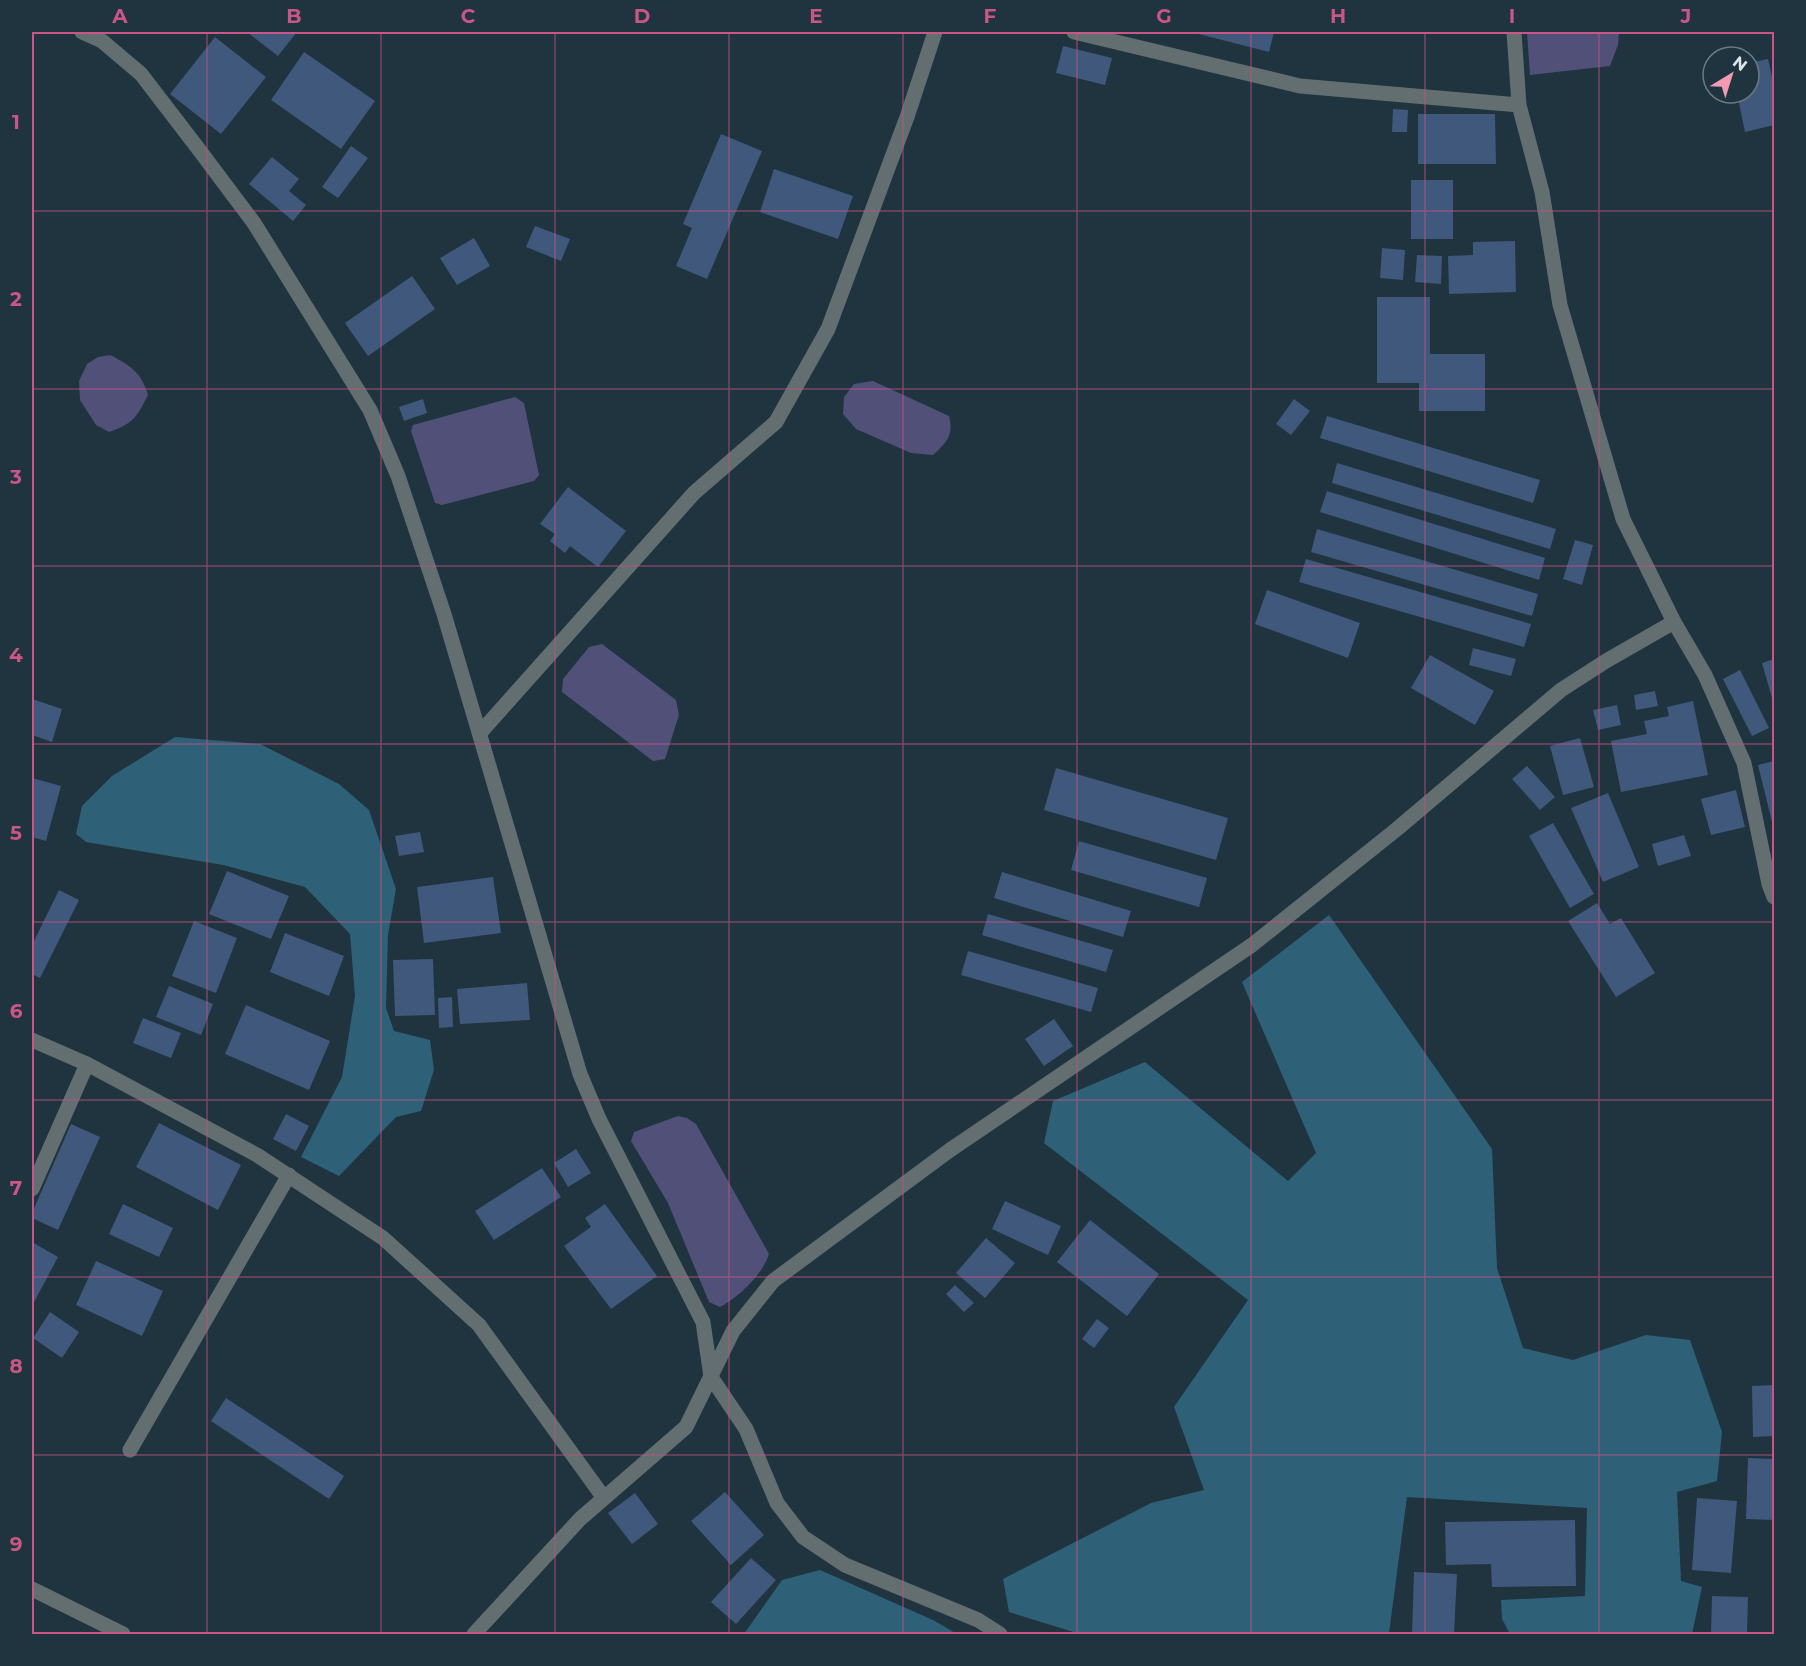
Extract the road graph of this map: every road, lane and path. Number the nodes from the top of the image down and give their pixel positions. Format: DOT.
graph roads {
  1 [pos="82,32"];
  2 [pos="935,32"];
  3 [pos="1074,32"];
  4 [pos="1514,32"];
  5 [pos="1519,105"];
  6 [pos="1674,622"];
  7 [pos="480,733"];
  8 [pos="1774,897"];
  9 [pos="32,1040"];
  10 [pos="87,1064"];
  11 [pos="289,1175"];
  12 [pos="32,1189"];
  13 [pos="711,1377"];
  14 [pos="130,1450"];
  15 [pos="604,1498"];
  16 [pos="32,1589"];
  17 [pos="123,1635"];
  18 [pos="474,1635"];
  19 [pos="1000,1635"];
  1 -- 7 [label="street"];
  2 -- 7 [label="street"];
  3 -- 5 [label="street"];
  4 -- 5 [label="street"];
  5 -- 6 [label="street"];
  6 -- 8 [label="street"];
  6 -- 13 [label="street"];
  7 -- 13 [label="street"];
  9 -- 10 [label="street"];
  10 -- 11 [label="street"];
  10 -- 12 [label="street"];
  11 -- 14 [label="street"];
  11 -- 15 [label="street"];
  13 -- 15 [label="street"];
  13 -- 19 [label="street"];
  15 -- 18 [label="street"];
  16 -- 17 [label="street"];
}
